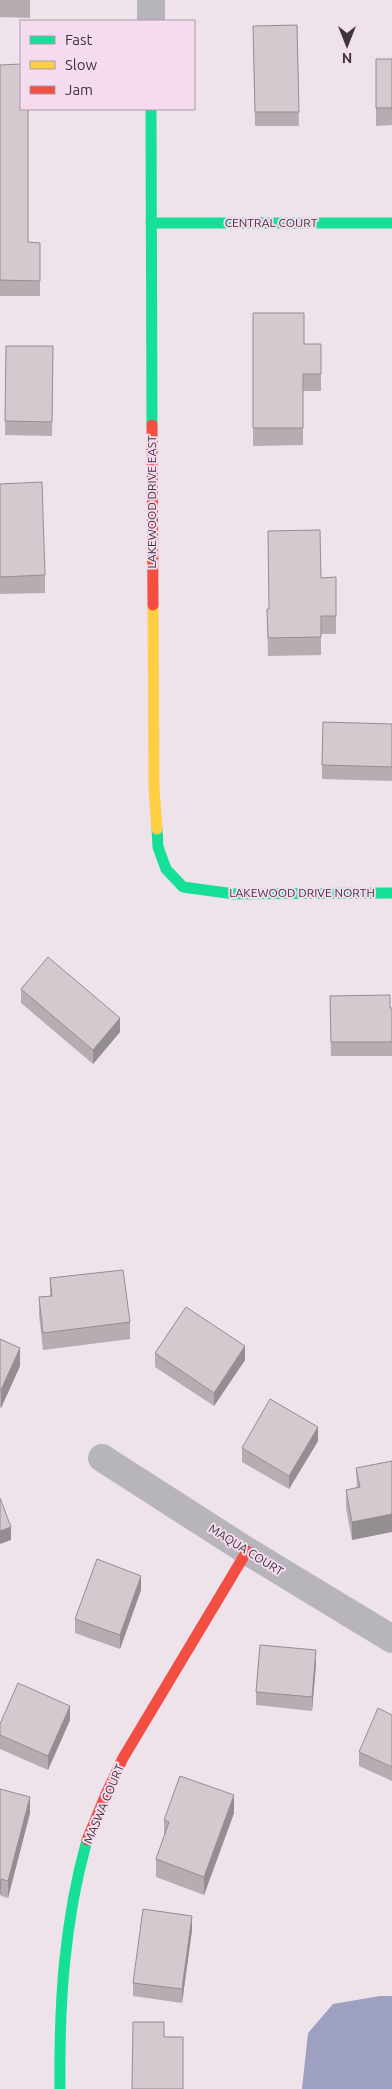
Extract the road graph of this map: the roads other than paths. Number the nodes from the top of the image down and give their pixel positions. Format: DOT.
graph roads {
  1 [pos="151,0"];
  2 [pos="151,20"];
  3 [pos="151,110"];
  4 [pos="392,223"];
  5 [pos="151,224"];
  6 [pos="183,888"];
  7 [pos="392,893"];
  8 [pos="102,1458"];
  9 [pos="247,1551"];
  10 [pos="392,1639"];
  11 [pos="60,2089"];
  1 -- 2 [label="street"];
  3 -- 5 [label="street, LAKEWOOD DRIVE EAST"];
  4 -- 5 [label="street, CENTRAL COURT"];
  5 -- 6 [label="street, LAKEWOOD DRIVE EAST"];
  6 -- 7 [label="street, LAKEWOOD DRIVE NORTH"];
  8 -- 9 [label="street, MAQUA COURT"];
  9 -- 10 [label="street, MAQUA COURT"];
  9 -- 11 [label="street, MASWA COURT"];
}
